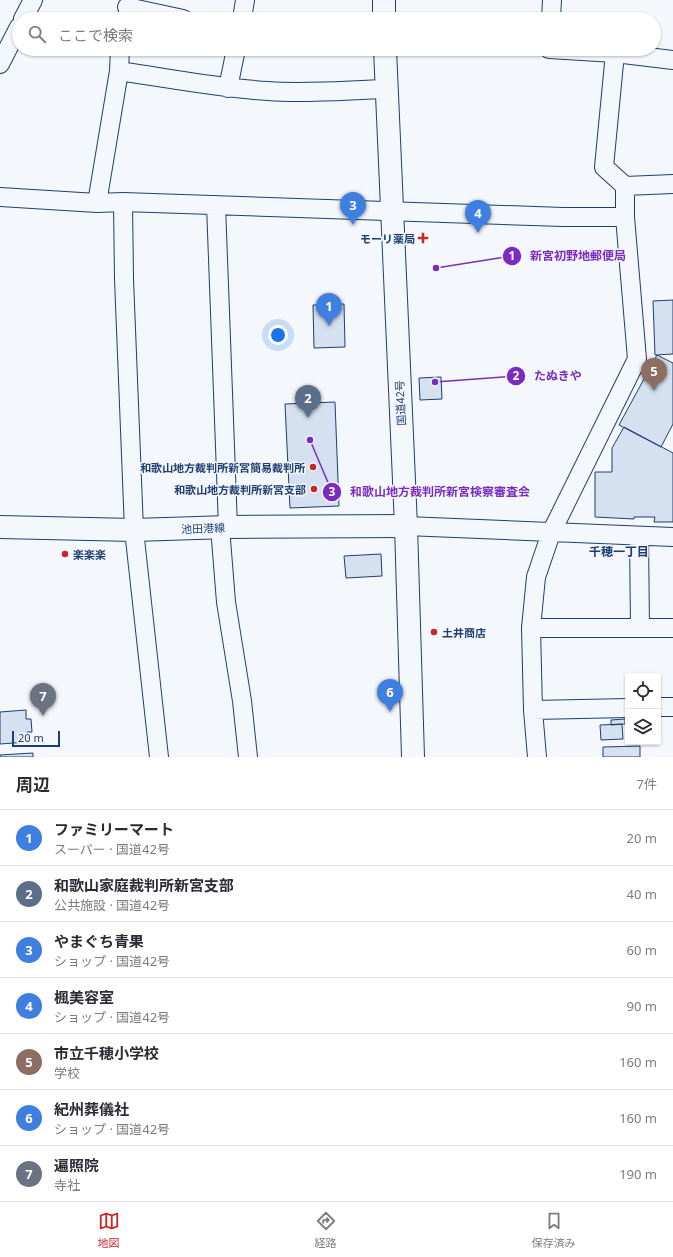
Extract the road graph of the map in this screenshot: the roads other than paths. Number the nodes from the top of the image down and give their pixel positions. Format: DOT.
graph roads {
  1 [pos="33,0"];
  2 [pos="245,0"];
  3 [pos="384,0"];
  4 [pos="552,0"];
  5 [pos="126,9"];
  6 [pos="27,12"];
  7 [pos="143,12"];
  8 [pos="243,12"];
  9 [pos="384,12"];
  10 [pos="551,12"];
  11 [pos="12,41"];
  12 [pos="120,56"];
  13 [pos="235,56"];
  14 [pos="385,56"];
  15 [pos="615,56"];
  16 [pos="634,56"];
  17 [pos="673,60"];
  18 [pos="0,64"];
  19 [pos="119,71"];
  20 [pos="228,88"];
  21 [pos="387,89"];
  22 [pos="673,184"];
  23 [pos="625,186"];
  24 [pos="0,197"];
  25 [pos="123,202"];
  26 [pos="97,203"];
  27 [pos="216,205"];
  28 [pos="392,210"];
  29 [pos="625,217"];
  30 [pos="406,526"];
  31 [pos="0,527"];
  32 [pos="224,527"];
  33 [pos="134,530"];
  34 [pos="551,533"];
  35 [pos="639,537"];
  36 [pos="673,537"];
  37 [pos="531,628"];
  38 [pos="640,628"];
  39 [pos="673,628"];
  40 [pos="673,706"];
  41 [pos="661,707"];
  42 [pos="625,708"];
  43 [pos="533,710"];
  44 [pos="159,757"];
  45 [pos="248,757"];
  46 [pos="413,757"];
  47 [pos="537,757"];
  1 -- 6 [label="street"];
  2 -- 8 [label="street"];
  3 -- 9 [label="main road"];
  4 -- 10 [label="street"];
  5 -- 7 [label="street"];
  11 -- 18 [label="street"];
  12 -- 19 [label="street"];
  13 -- 20 [label="street"];
  14 -- 21 [label="main road, 国道42号"];
  15 -- 23 [label="street"];
  16 -- 17 [label="street"];
  19 -- 20 [label="street"];
  19 -- 26 [label="street"];
  20 -- 21 [label="street"];
  21 -- 28 [label="main road, 国道42号"];
  22 -- 23 [label="street"];
  23 -- 29 [label="street"];
  24 -- 26 [label="street"];
  25 -- 26 [label="street"];
  25 -- 27 [label="street"];
  25 -- 33 [label="street"];
  27 -- 28 [label="street"];
  27 -- 32 [label="street"];
  28 -- 29 [label="street"];
  28 -- 30 [label="main road, 国道42号"];
  29 -- 34 [label="street"];
  30 -- 32 [label="main road, 池田港線"];
  30 -- 34 [label="street"];
  30 -- 46 [label="main road, 国道42号"];
  31 -- 33 [label="main road, 池田港線"];
  32 -- 33 [label="main road, 池田港線"];
  32 -- 45 [label="street"];
  33 -- 44 [label="street"];
  34 -- 35 [label="street"];
  34 -- 37 [label="street"];
  35 -- 36 [label="street"];
  35 -- 38 [label="street"];
  37 -- 38 [label="street"];
  37 -- 43 [label="street"];
  38 -- 39 [label="street"];
  40 -- 41 [label="street"];
  42 -- 43 [label="street"];
  43 -- 47 [label="street"];
}
